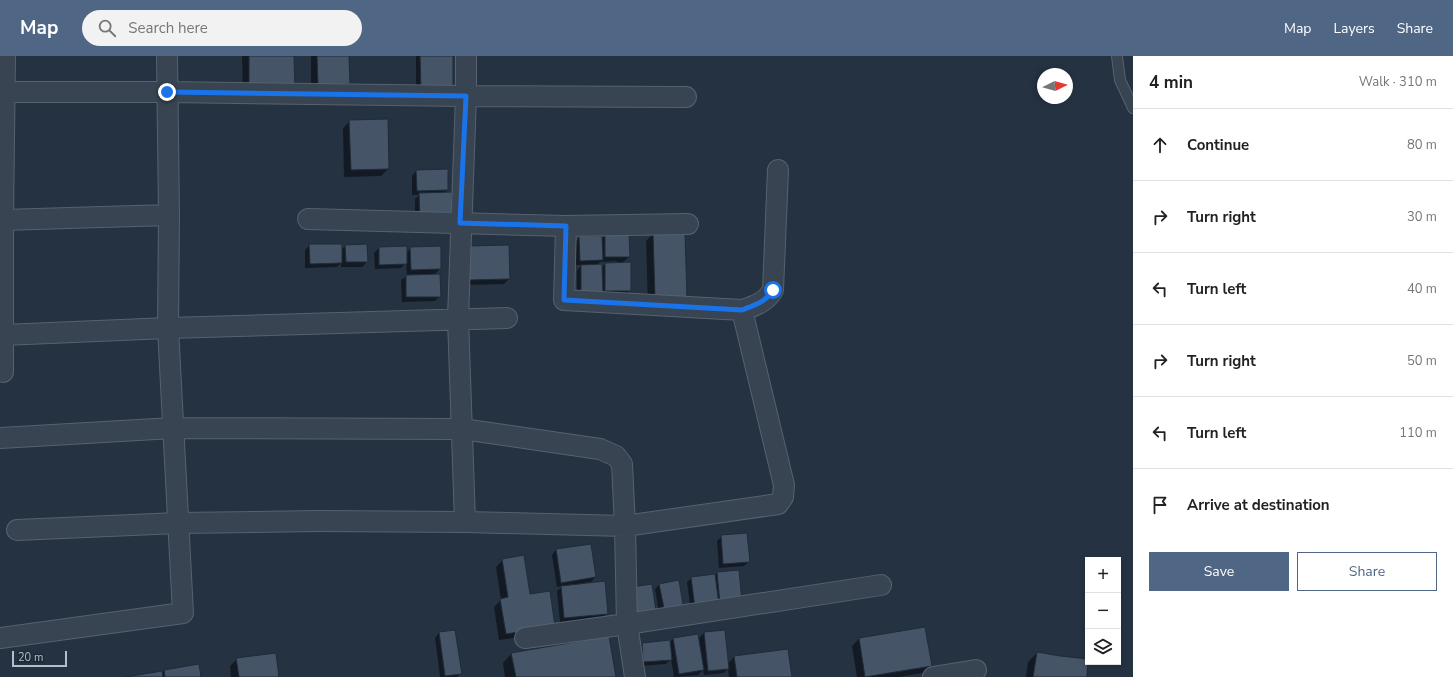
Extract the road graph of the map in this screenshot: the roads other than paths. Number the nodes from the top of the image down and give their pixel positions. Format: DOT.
graph roads {
  1 [pos="5,56"];
  2 [pos="167,56"];
  3 [pos="466,56"];
  4 [pos="1117,56"];
  5 [pos="2,92"];
  6 [pos="167,92"];
  7 [pos="466,96"];
  8 [pos="686,97"];
  9 [pos="1133,108"];
  10 [pos="778,170"];
  11 [pos="169,215"];
  12 [pos="308,219"];
  13 [pos="1,220"];
  14 [pos="460,223"];
  15 [pos="688,224"];
  16 [pos="566,226"];
  17 [pos="742,310"];
  18 [pos="458,318"];
  19 [pos="507,318"];
  20 [pos="168,328"];
  21 [pos="3,335"];
  22 [pos="3,372"];
  23 [pos="173,428"];
  24 [pos="462,429"];
  25 [pos="0,438"];
  26 [pos="465,522"];
  27 [pos="178,523"];
  28 [pos="625,526"];
  29 [pos="17,530"];
  30 [pos="880,585"];
  31 [pos="628,624"];
  32 [pos="0,638"];
  33 [pos="525,638"];
  34 [pos="976,670"];
  35 [pos="635,677"];
  36 [pos="933,677"];
  1 -- 5 [label="street"];
  2 -- 6 [label="street"];
  3 -- 7 [label="street"];
  4 -- 9 [label="lane"];
  5 -- 6 [label="street"];
  5 -- 13 [label="street"];
  6 -- 7 [label="street"];
  6 -- 11 [label="street"];
  7 -- 8 [label="street"];
  7 -- 14 [label="street"];
  10 -- 17 [label="street"];
  11 -- 13 [label="street"];
  11 -- 20 [label="street"];
  12 -- 14 [label="street"];
  13 -- 21 [label="street"];
  14 -- 16 [label="street"];
  14 -- 18 [label="street"];
  15 -- 16 [label="street"];
  16 -- 17 [label="street"];
  17 -- 28 [label="street"];
  18 -- 19 [label="street"];
  18 -- 20 [label="street"];
  18 -- 24 [label="street"];
  20 -- 21 [label="street"];
  20 -- 23 [label="street"];
  21 -- 22 [label="street"];
  23 -- 24 [label="street"];
  23 -- 25 [label="street"];
  23 -- 27 [label="street"];
  24 -- 26 [label="street"];
  24 -- 28 [label="street"];
  26 -- 27 [label="street"];
  26 -- 28 [label="street"];
  27 -- 29 [label="street"];
  27 -- 32 [label="street"];
  28 -- 31 [label="street"];
  30 -- 31 [label="street"];
  31 -- 33 [label="street"];
  31 -- 35 [label="street"];
  34 -- 36 [label="street"];
}
